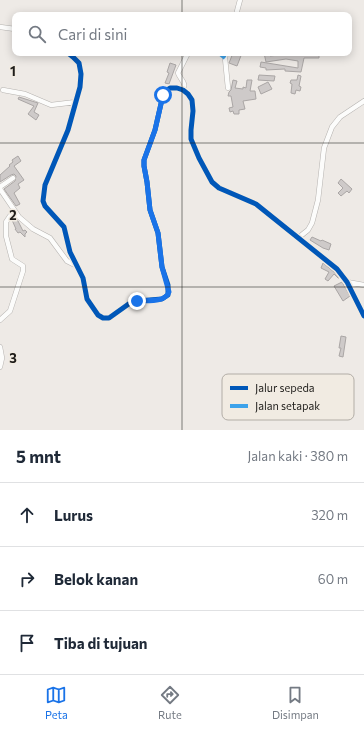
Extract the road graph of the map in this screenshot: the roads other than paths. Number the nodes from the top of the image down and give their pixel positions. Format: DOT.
graph roads {
  1 [pos="240,0"];
  2 [pos="236,12"];
  3 [pos="0,27"];
  4 [pos="12,29"];
  5 [pos="72,56"];
  6 [pos="186,56"];
  7 [pos="225,56"];
  8 [pos="228,88"];
  9 [pos="3,90"];
  10 [pos="183,90"];
  11 [pos="364,101"];
  12 [pos="76,102"];
  13 [pos="13,178"];
  14 [pos="0,188"];
  15 [pos="19,217"];
  16 [pos="298,238"];
  17 [pos="77,266"];
  18 [pos="347,282"];
  19 [pos="364,285"];
  20 [pos="364,316"];
  21 [pos="0,320"];
  22 [pos="0,347"];
  23 [pos="0,367"];
  1 -- 2 [label="street"];
  3 -- 4 [label="street"];
  5 -- 12 [label="street"];
  6 -- 10 [label="street"];
  7 -- 8 [label="street"];
  9 -- 12 [label="street"];
  10 -- 16 [label="street"];
  10 -- 17 [label="street"];
  11 -- 16 [label="street"];
  12 -- 17 [label="street"];
  13 -- 14 [label="street"];
  14 -- 15 [label="street"];
  15 -- 17 [label="street"];
  15 -- 21 [label="street"];
  16 -- 18 [label="street"];
  18 -- 19 [label="street"];
  18 -- 20 [label="street"];
  22 -- 23 [label="street"];
}
